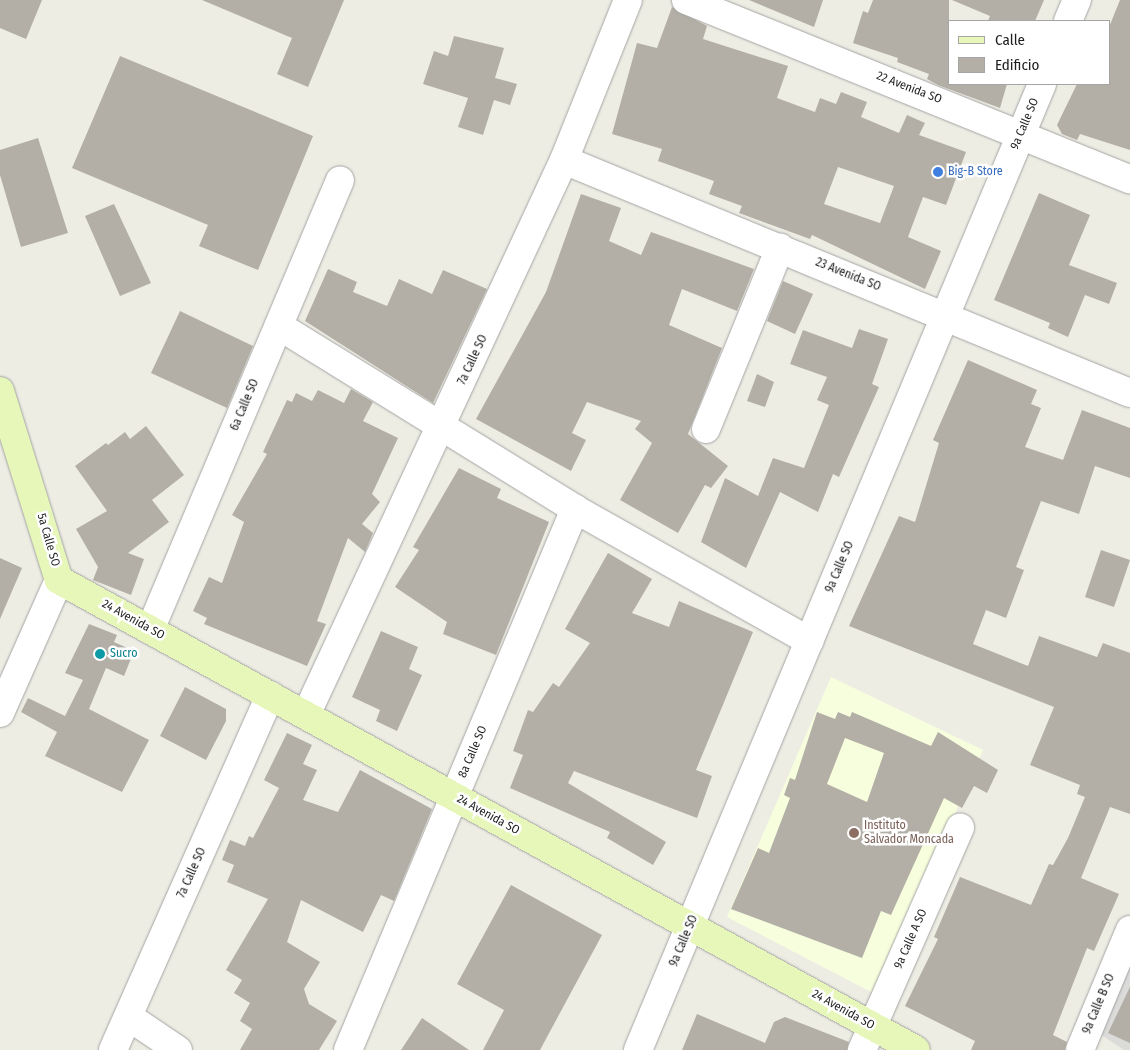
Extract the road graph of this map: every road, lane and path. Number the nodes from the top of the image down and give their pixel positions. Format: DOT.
graph roads {
  1 [pos="628,0"];
  2 [pos="686,0"];
  3 [pos="1076,0"];
  4 [pos="1068,20"];
  5 [pos="1042,85"];
  6 [pos="1022,132"];
  7 [pos="564,160"];
  8 [pos="1130,179"];
  9 [pos="340,180"];
  10 [pos="780,248"];
  11 [pos="945,315"];
  12 [pos="278,326"];
  13 [pos="0,391"];
  14 [pos="1130,393"];
  15 [pos="442,426"];
  16 [pos="706,429"];
  17 [pos="575,509"];
  18 [pos="59,580"];
  19 [pos="150,630"];
  20 [pos="809,642"];
  21 [pos="270,695"];
  22 [pos="0,713"];
  23 [pos="306,715"];
  24 [pos="454,796"];
  25 [pos="960,828"];
  26 [pos="690,926"];
  27 [pos="1130,930"];
  28 [pos="128,1017"];
  29 [pos="867,1038"];
  30 [pos="113,1050"];
  31 [pos="178,1050"];
  32 [pos="348,1050"];
  33 [pos="638,1050"];
  34 [pos="916,1050"];
  35 [pos="1080,1050"];
  1 -- 7 [label="street, 7a Calle SO"];
  2 -- 6 [label="street, 22 Avenida SO"];
  3 -- 4 [label="street"];
  5 -- 6 [label="street, 9a Calle SO"];
  6 -- 8 [label="street, 22 Avenida SO"];
  6 -- 11 [label="street, 9a Calle SO"];
  7 -- 10 [label="street, 23 Avenida SO"];
  7 -- 15 [label="street, 7a Calle SO"];
  9 -- 12 [label="street, 6a Calle SO"];
  10 -- 11 [label="street, 23 Avenida SO"];
  10 -- 16 [label="street"];
  11 -- 14 [label="street, 23 Avenida SO"];
  11 -- 20 [label="street, 9a Calle SO"];
  12 -- 15 [label="street"];
  12 -- 19 [label="street, 6a Calle SO"];
  13 -- 18 [label="street, 5a Calle SO"];
  15 -- 17 [label="street"];
  15 -- 23 [label="street, 7a Calle SO"];
  17 -- 20 [label="street"];
  17 -- 24 [label="street, 8a Calle SO"];
  18 -- 19 [label="street, 24 Avenida SO"];
  18 -- 22 [label="street, 5a Calle SO"];
  19 -- 21 [label="street, 24 Avenida SO"];
  20 -- 26 [label="street, 9a Calle SO"];
  21 -- 23 [label="street, 24 Avenida SO"];
  21 -- 28 [label="street, 7a Calle SO"];
  23 -- 24 [label="street, 24 Avenida SO"];
  24 -- 26 [label="street, 24 Avenida SO"];
  24 -- 32 [label="street, 8a Calle SO"];
  25 -- 29 [label="street, 9a Calle A SO"];
  26 -- 29 [label="street, 24 Avenida SO"];
  26 -- 33 [label="street, 9a Calle SO"];
  27 -- 35 [label="street, 9a Calle B SO"];
  28 -- 30 [label="street, 7a Calle SO"];
  28 -- 31 [label="street"];
  29 -- 34 [label="street, 24 Avenida SO"];
}
